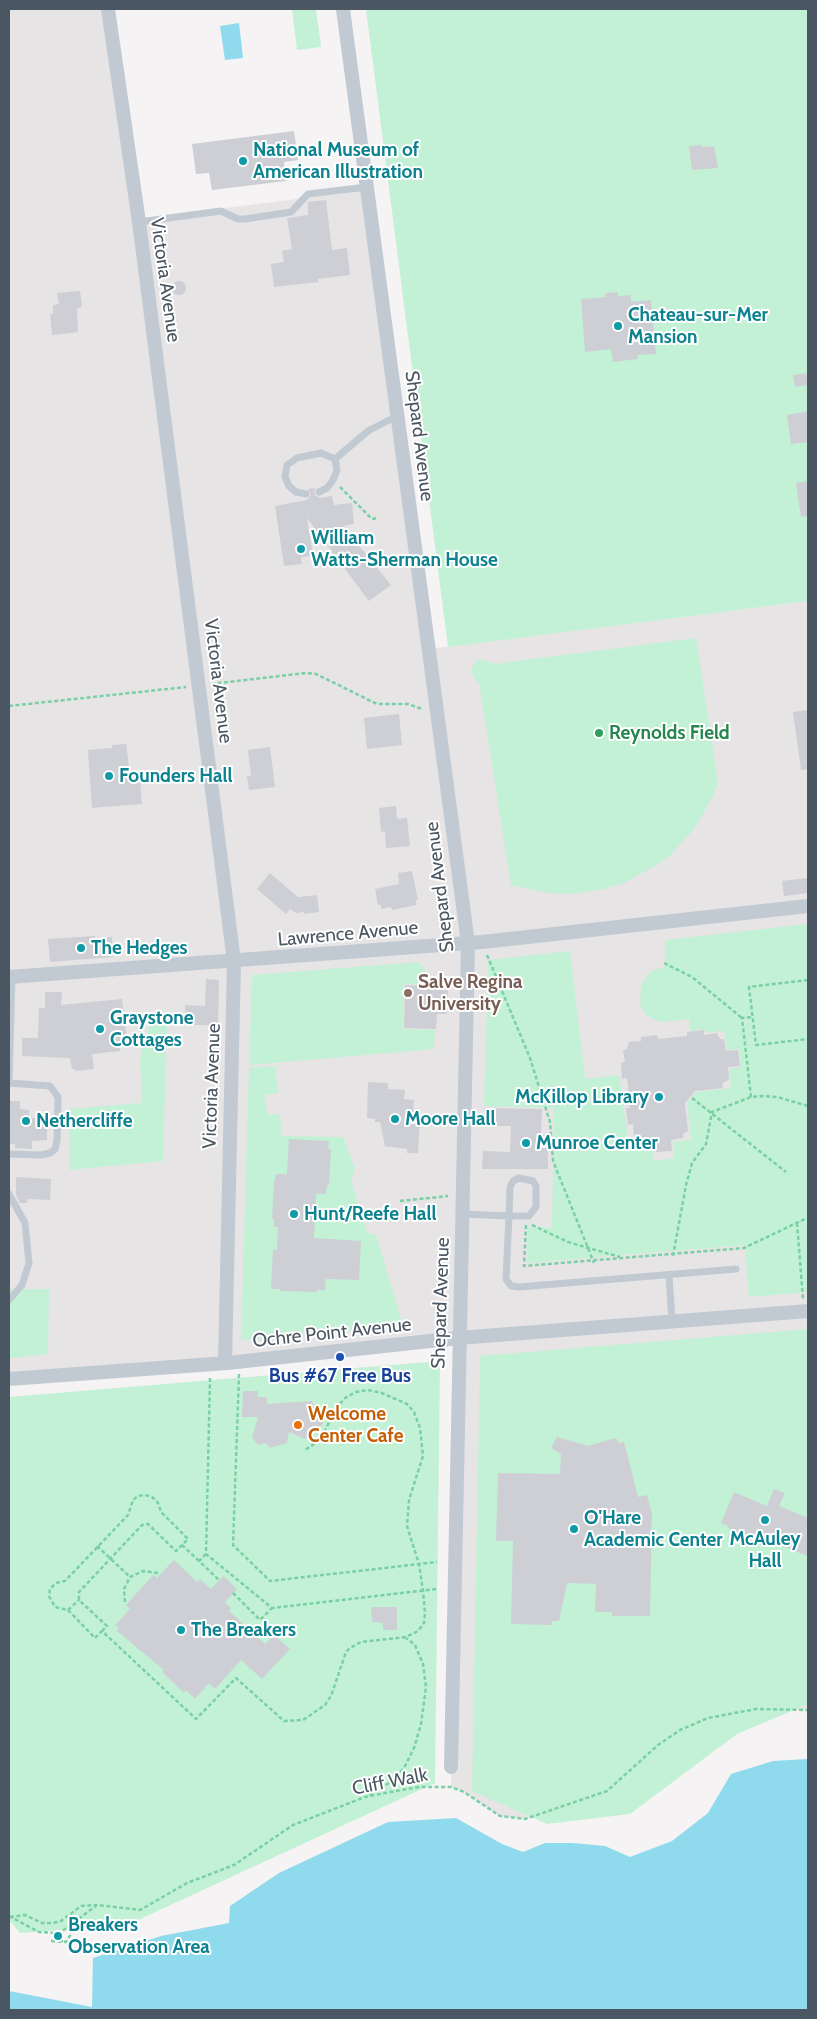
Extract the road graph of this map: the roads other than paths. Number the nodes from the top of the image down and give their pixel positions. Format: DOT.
graph roads {
  1 [pos="108,9"];
  2 [pos="343,9"];
  3 [pos="368,187"];
  4 [pos="139,222"];
  5 [pos="398,416"];
  6 [pos="335,459"];
  7 [pos="319,492"];
  8 [pos="306,494"];
  9 [pos="808,906"];
  10 [pos="475,943"];
  11 [pos="234,961"];
  12 [pos="10,976"];
  13 [pos="9,1083"];
  14 [pos="9,1154"];
  15 [pos="9,1194"];
  16 [pos="462,1207"];
  17 [pos="509,1216"];
  18 [pos="736,1269"];
  19 [pos="669,1275"];
  20 [pos="9,1300"];
  21 [pos="808,1311"];
  22 [pos="672,1321"];
  23 [pos="458,1338"];
  24 [pos="224,1363"];
  25 [pos="9,1378"];
  26 [pos="451,1767"];
  1 -- 4 [label="street, Victoria Avenue"];
  2 -- 3 [label="street, Shepard Avenue"];
  3 -- 4 [label="lane"];
  3 -- 5 [label="street, Shepard Avenue"];
  4 -- 11 [label="street, Victoria Avenue"];
  5 -- 6 [label="lane"];
  5 -- 10 [label="street, Shepard Avenue"];
  6 -- 7 [label="lane"];
  6 -- 8 [label="lane"];
  9 -- 10 [label="street, Lawrence Avenue"];
  10 -- 11 [label="street, Lawrence Avenue"];
  10 -- 16 [label="street, Shepard Avenue"];
  11 -- 12 [label="street, Lawrence Avenue"];
  11 -- 24 [label="street, Victoria Avenue"];
  12 -- 13 [label="lane"];
  13 -- 14 [label="lane"];
  15 -- 20 [label="lane"];
  16 -- 17 [label="lane"];
  16 -- 23 [label="street, Shepard Avenue"];
  17 -- 17 [label="lane"];
  17 -- 19 [label="lane"];
  18 -- 19 [label="lane"];
  19 -- 22 [label="lane"];
  21 -- 22 [label="street, Ochre Point Avenue"];
  22 -- 23 [label="street, Ochre Point Avenue"];
  23 -- 24 [label="street, Ochre Point Avenue"];
  23 -- 26 [label="street, Shepard Avenue"];
  24 -- 25 [label="street, Ochre Point Avenue"];
}
